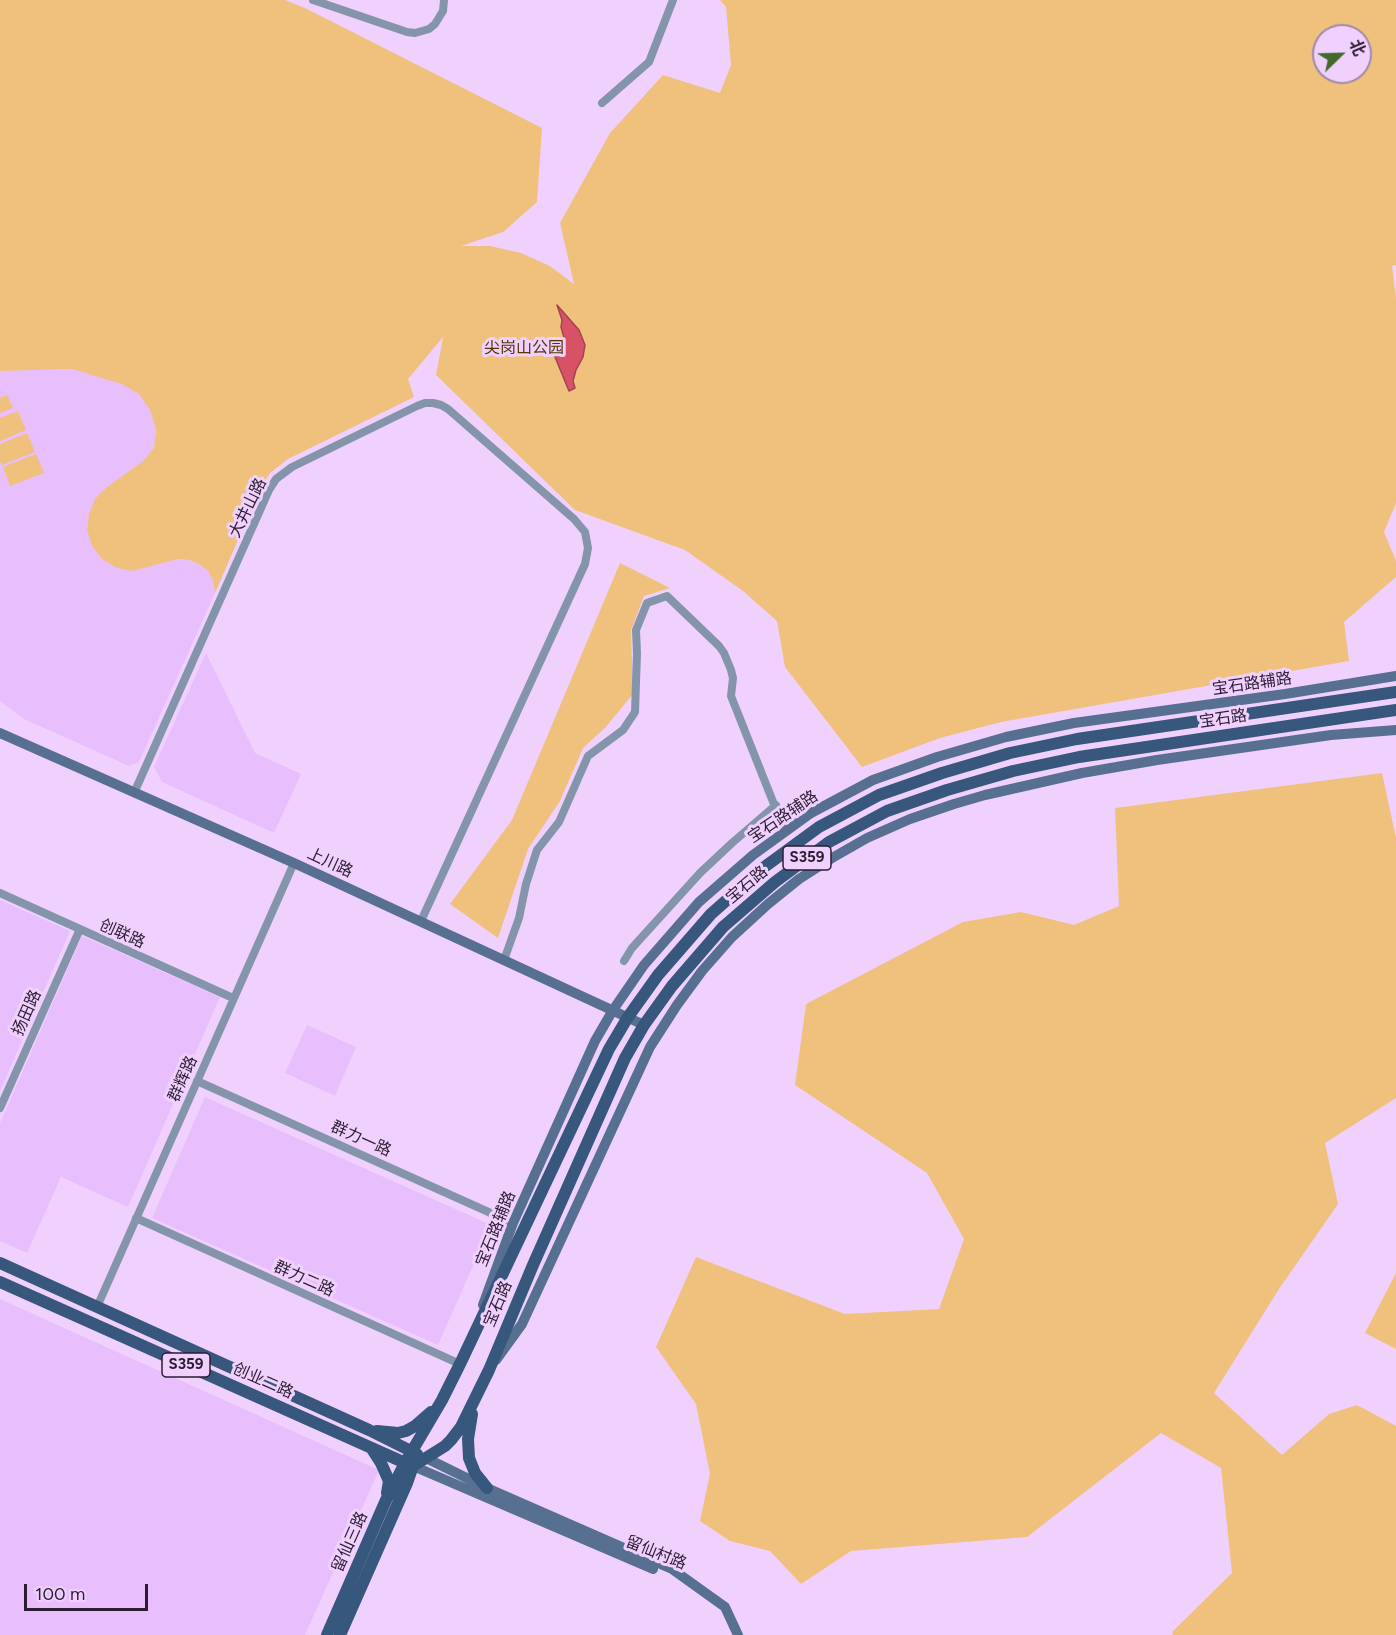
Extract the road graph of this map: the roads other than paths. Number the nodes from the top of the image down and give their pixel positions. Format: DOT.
graph roads {
  1 [pos="313,0"];
  2 [pos="444,0"];
  3 [pos="673,0"];
  4 [pos="602,103"];
  5 [pos="1396,676"];
  6 [pos="1396,692"];
  7 [pos="1396,711"];
  8 [pos="1396,730"];
  9 [pos="0,733"];
  10 [pos="134,792"];
  11 [pos="776,805"];
  12 [pos="785,832"];
  13 [pos="294,863"];
  14 [pos="0,893"];
  15 [pos="421,921"];
  16 [pos="80,929"];
  17 [pos="504,960"];
  18 [pos="624,961"];
  19 [pos="234,999"];
  20 [pos="613,1010"];
  21 [pos="628,1017"];
  22 [pos="644,1025"];
  23 [pos="197,1080"];
  24 [pos="0,1108"];
  25 [pos="136,1218"];
  26 [pos="513,1223"];
  27 [pos="0,1263"];
  28 [pos="0,1282"];
  29 [pos="97,1307"];
  30 [pos="463,1358"];
  31 [pos="489,1370"];
  32 [pos="477,1397"];
  33 [pos="442,1400"];
  34 [pos="369,1430"];
  35 [pos="371,1448"];
  36 [pos="426,1458"];
  37 [pos="410,1460"];
  38 [pos="487,1488"];
  39 [pos="386,1500"];
  40 [pos="687,1581"];
  41 [pos="327,1635"];
  42 [pos="340,1635"];
  43 [pos="738,1635"];
  1 -- 2 [label="street"];
  3 -- 4 [label="street"];
  5 -- 12 [label="main road, 宝石路辅路"];
  6 -- 21 [label="main road, 宝石路 / S359"];
  7 -- 22 [label="main road, 宝石路 / S359"];
  8 -- 31 [label="main road"];
  9 -- 10 [label="main road, 上川路"];
  10 -- 13 [label="main road, 上川路"];
  10 -- 15 [label="street, 大井山路"];
  11 -- 12 [label="street"];
  11 -- 17 [label="street"];
  11 -- 18 [label="street"];
  12 -- 20 [label="main road, 宝石路辅路"];
  13 -- 15 [label="main road, 上川路"];
  13 -- 19 [label="street, 群辉路"];
  14 -- 16 [label="street, 创联路"];
  15 -- 17 [label="main road, 上川路"];
  16 -- 19 [label="street, 创联路"];
  16 -- 24 [label="street, 扬田路"];
  17 -- 20 [label="main road, 上川路"];
  19 -- 23 [label="street, 群辉路"];
  20 -- 21 [label="main road, 上川路"];
  20 -- 26 [label="main road, 宝石路辅路"];
  21 -- 22 [label="main road, 上川路"];
  21 -- 30 [label="main road, 宝石路 / S359"];
  22 -- 31 [label="main road, 宝石路 / S359"];
  23 -- 25 [label="street, 群辉路"];
  23 -- 26 [label="street, 群力一路"];
  25 -- 29 [label="street, 群辉路"];
  25 -- 30 [label="street, 群力二路"];
  26 -- 30 [label="main road, 宝石路辅路"];
  27 -- 29 [label="main road, 创业二路 / S359"];
  28 -- 35 [label="main road, 创业二路 / S359"];
  29 -- 34 [label="main road, 创业二路 / S359"];
  30 -- 33 [label="main road, 宝石路 / S359"];
  31 -- 32 [label="main road, 宝石路 / S359"];
  32 -- 36 [label="main road, 宝石路 / S359"];
  32 -- 38 [label="main road"];
  33 -- 34 [label="main road, 创业二路 / S359"];
  33 -- 37 [label="main road, 宝石路"];
  34 -- 37 [label="main road, 创业二路 / S359"];
  35 -- 37 [label="main road, 创业二路 / S359"];
  35 -- 39 [label="main road"];
  36 -- 37 [label="main road, 宝石路 / S359"];
  36 -- 38 [label="main road, 留仙村路"];
  37 -- 39 [label="main road, 留仙三路"];
  37 -- 40 [label="main road, 留仙村路"];
  37 -- 42 [label="main road, 留仙三路"];
  38 -- 40 [label="main road, 留仙村路"];
  39 -- 41 [label="main road, 留仙三路"];
  40 -- 43 [label="main road"];
}
